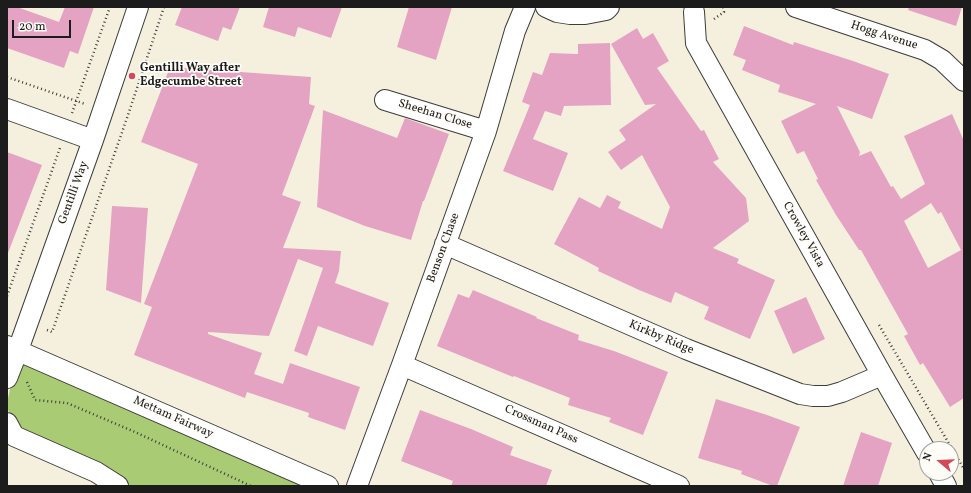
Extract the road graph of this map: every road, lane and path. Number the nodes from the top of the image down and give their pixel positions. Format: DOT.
graph roads {
  1 [pos="110,7"];
  2 [pos="138,7"];
  3 [pos="164,7"];
  4 [pos="525,7"];
  5 [pos="546,7"];
  6 [pos="609,7"];
  7 [pos="796,7"];
  8 [pos="692,9"];
  9 [pos="7,77"];
  10 [pos="964,81"];
  11 [pos="385,100"];
  12 [pos="76,101"];
  13 [pos="7,109"];
  14 [pos="103,110"];
  15 [pos="127,118"];
  16 [pos="66,130"];
  17 [pos="486,131"];
  18 [pos="93,140"];
  19 [pos="445,244"];
  20 [pos="7,296"];
  21 [pos="28,322"];
  22 [pos="13,348"];
  23 [pos="402,365"];
  24 [pos="882,375"];
  25 [pos="16,379"];
  26 [pos="7,423"];
  27 [pos="920,441"];
  28 [pos="118,486"];
  29 [pos="251,486"];
  30 [pos="328,486"];
  31 [pos="357,486"];
  32 [pos="679,486"];
  1 -- 12 [label="path"];
  2 -- 14 [label="street, Gentilli Way"];
  3 -- 15 [label="path"];
  4 -- 17 [label="street, Benson Chase"];
  5 -- 6 [label="street"];
  7 -- 10 [label="street, Hogg Avenue"];
  8 -- 24 [label="street, Crowley Vista"];
  9 -- 12 [label="path"];
  11 -- 17 [label="street, Sheehan Close"];
  12 -- 14 [label="path"];
  12 -- 16 [label="path"];
  13 -- 16 [label="street"];
  14 -- 15 [label="path"];
  14 -- 18 [label="street, Gentilli Way"];
  15 -- 21 [label="path"];
  16 -- 18 [label="street"];
  16 -- 20 [label="path"];
  17 -- 19 [label="street, Benson Chase"];
  18 -- 21 [label="street, Gentilli Way"];
  19 -- 23 [label="street, Benson Chase"];
  19 -- 24 [label="street, Kirkby Ridge"];
  21 -- 22 [label="street, Gentilli Way"];
  22 -- 25 [label="street, Gentilli Way"];
  22 -- 30 [label="street, Mettam Fairway"];
  23 -- 31 [label="street, Benson Chase"];
  23 -- 32 [label="street, Crossman Pass"];
  24 -- 27 [label="street, Crowley Vista"];
  25 -- 29 [label="path"];
  26 -- 28 [label="street"];
}
